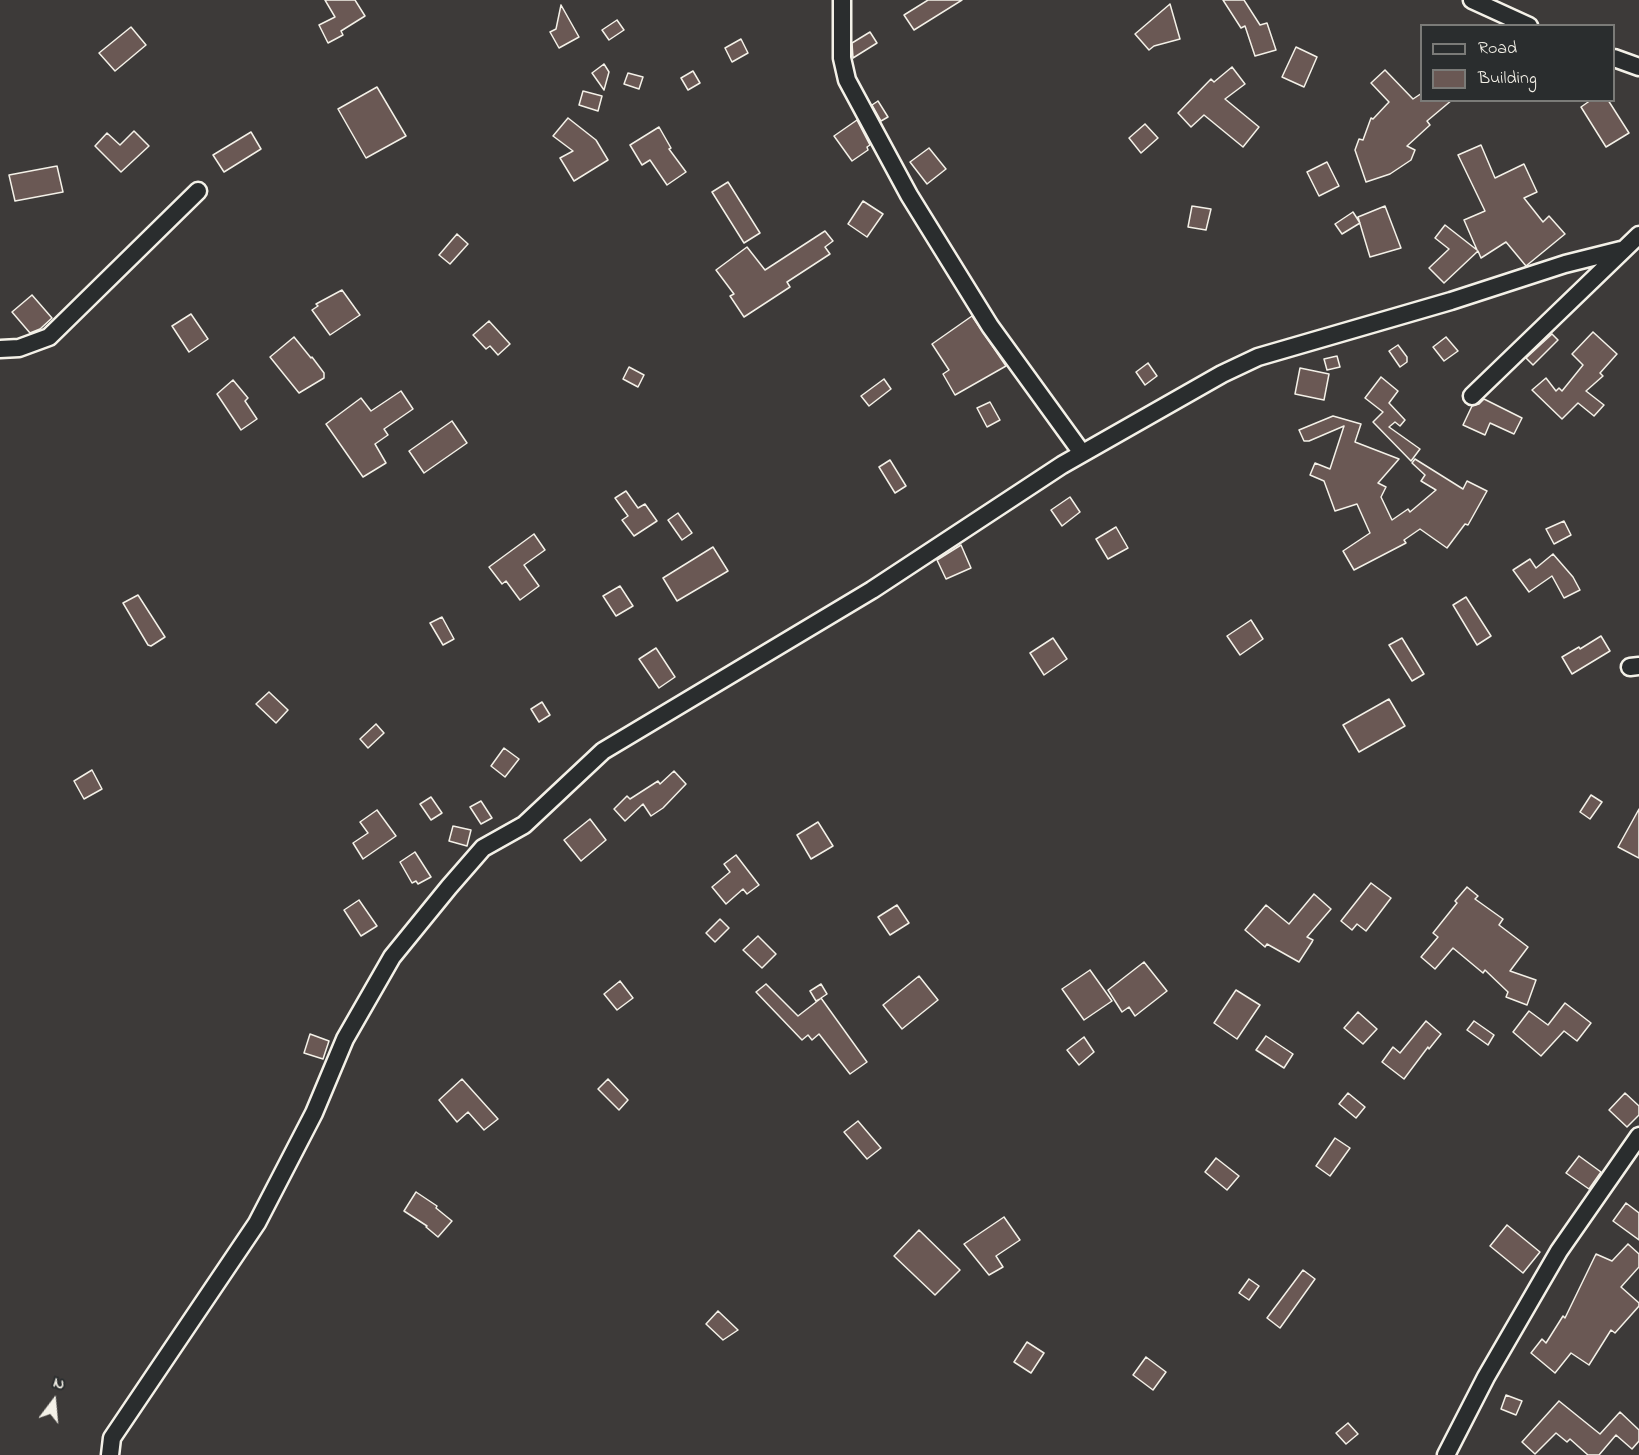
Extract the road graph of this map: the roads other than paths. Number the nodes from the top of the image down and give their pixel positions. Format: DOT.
graph roads {
  1 [pos="842,0"];
  2 [pos="1472,0"];
  3 [pos="1525,24"];
  4 [pos="1615,58"];
  5 [pos="1639,67"];
  6 [pos="198,191"];
  7 [pos="1639,235"];
  8 [pos="1621,250"];
  9 [pos="0,349"];
  10 [pos="1472,396"];
  11 [pos="1082,453"];
  12 [pos="1639,1137"];
  13 [pos="110,1455"];
  14 [pos="1446,1455"];
  1 -- 11 [label="street"];
  2 -- 3 [label="street"];
  4 -- 5 [label="street"];
  6 -- 9 [label="street"];
  7 -- 8 [label="street"];
  8 -- 10 [label="street"];
  8 -- 11 [label="street"];
  11 -- 13 [label="street"];
  12 -- 14 [label="street"];
}
